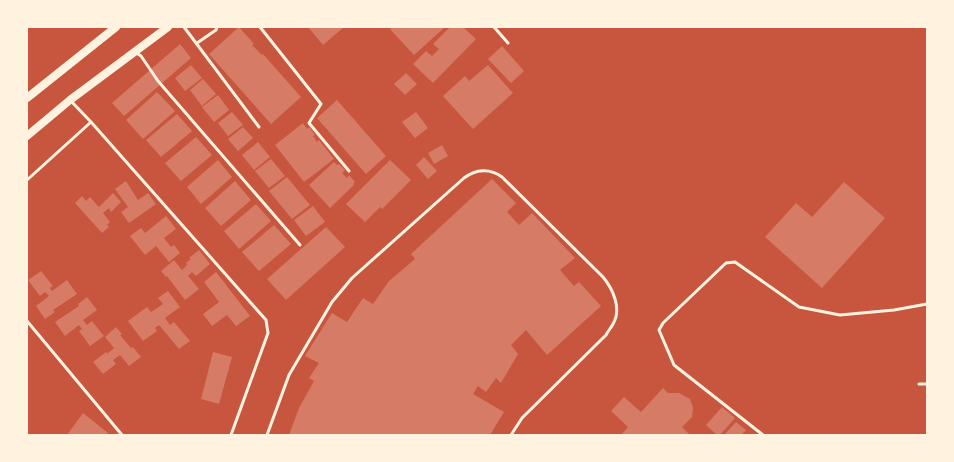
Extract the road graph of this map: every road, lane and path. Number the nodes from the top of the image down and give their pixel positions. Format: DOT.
graph roads {
  1 [pos="116,27"];
  2 [pos="168,27"];
  3 [pos="184,27"];
  4 [pos="217,27"];
  5 [pos="260,27"];
  6 [pos="494,27"];
  7 [pos="197,43"];
  8 [pos="508,43"];
  9 [pos="135,52"];
  10 [pos="27,98"];
  11 [pos="70,100"];
  12 [pos="91,122"];
  13 [pos="259,127"];
  14 [pos="27,136"];
  15 [pos="349,171"];
  16 [pos="27,180"];
  17 [pos="300,246"];
  18 [pos="927,304"];
  19 [pos="27,321"];
  20 [pos="919,384"];
  21 [pos="927,384"];
  22 [pos="122,435"];
  23 [pos="231,435"];
  24 [pos="267,435"];
  25 [pos="511,435"];
  26 [pos="763,435"];
  1 -- 10 [label="main road"];
  2 -- 9 [label="main road"];
  3 -- 7 [label="lane"];
  4 -- 7 [label="lane"];
  5 -- 15 [label="lane"];
  6 -- 8 [label="lane"];
  7 -- 13 [label="lane"];
  9 -- 11 [label="main road"];
  9 -- 17 [label="lane"];
  11 -- 12 [label="lane"];
  11 -- 14 [label="main road"];
  12 -- 16 [label="lane"];
  12 -- 23 [label="lane"];
  18 -- 26 [label="lane"];
  19 -- 22 [label="lane"];
  20 -- 21 [label="lane"];
  24 -- 25 [label="lane"];
}
